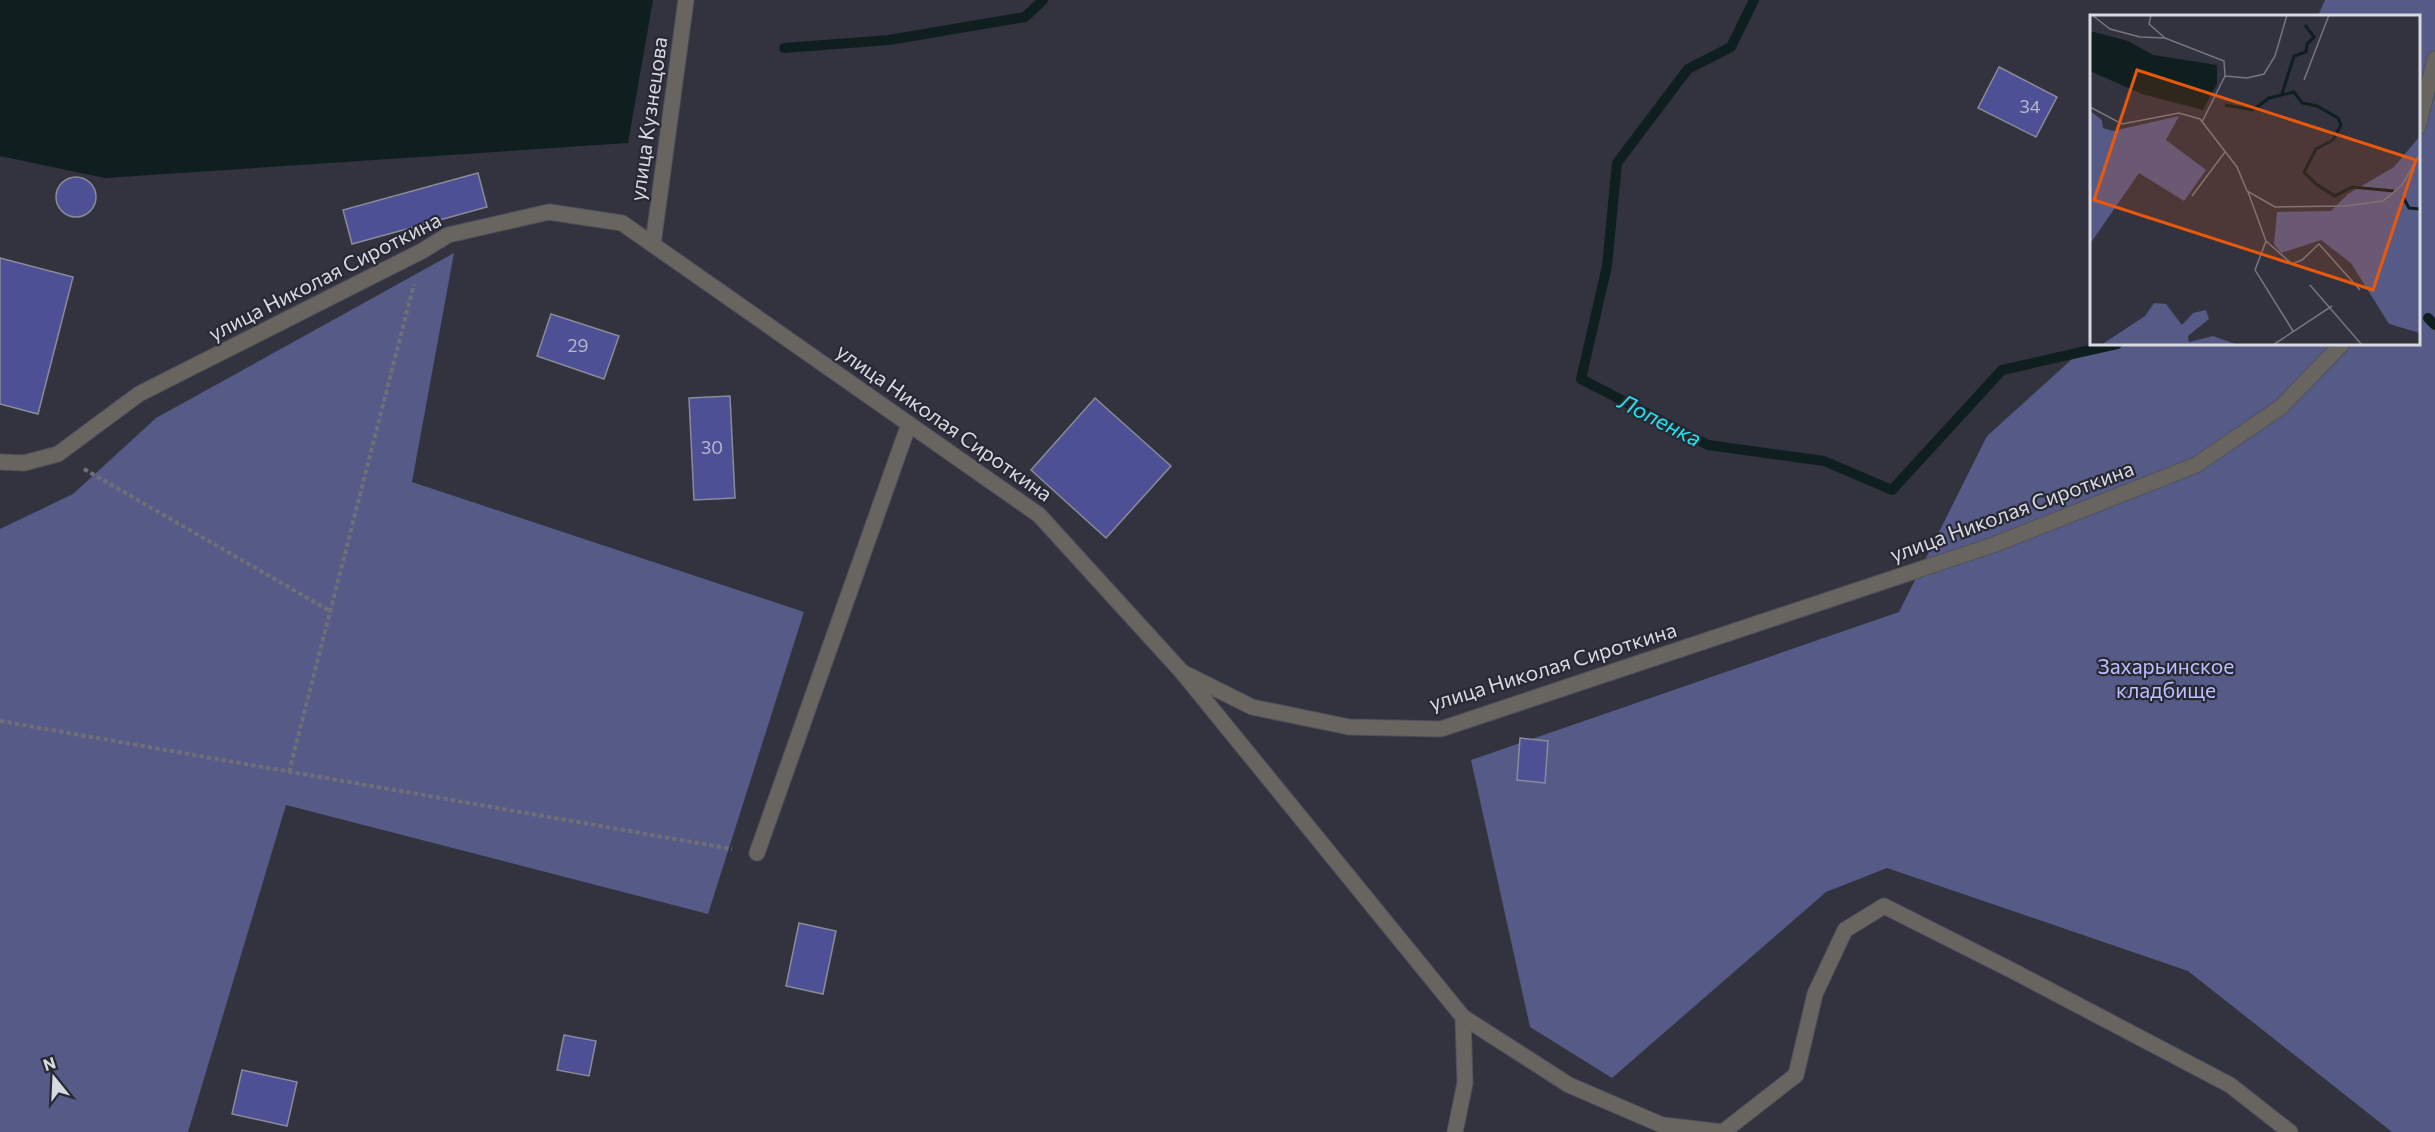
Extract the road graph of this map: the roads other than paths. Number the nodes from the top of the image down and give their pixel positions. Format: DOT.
graph roads {
  1 [pos="686,0"];
  2 [pos="2435,60"];
  3 [pos="2420,119"];
  4 [pos="653,244"];
  5 [pos="2341,345"];
  6 [pos="909,423"];
  7 [pos="0,462"];
  8 [pos="1182,672"];
  9 [pos="757,854"];
  10 [pos="1462,1017"];
  11 [pos="1455,1132"];
  12 [pos="1723,1132"];
  13 [pos="2290,1132"];
  1 -- 4 [label="street, улица Кузнецова"];
  2 -- 3 [label="street"];
  4 -- 6 [label="street, улица Николая Сироткина"];
  4 -- 7 [label="street, улица Николая Сироткина"];
  5 -- 8 [label="street, улица Николая Сироткина"];
  6 -- 8 [label="street, улица Николая Сироткина"];
  6 -- 9 [label="street"];
  8 -- 10 [label="street"];
  10 -- 11 [label="street"];
  10 -- 12 [label="street"];
  12 -- 13 [label="street"];
}
